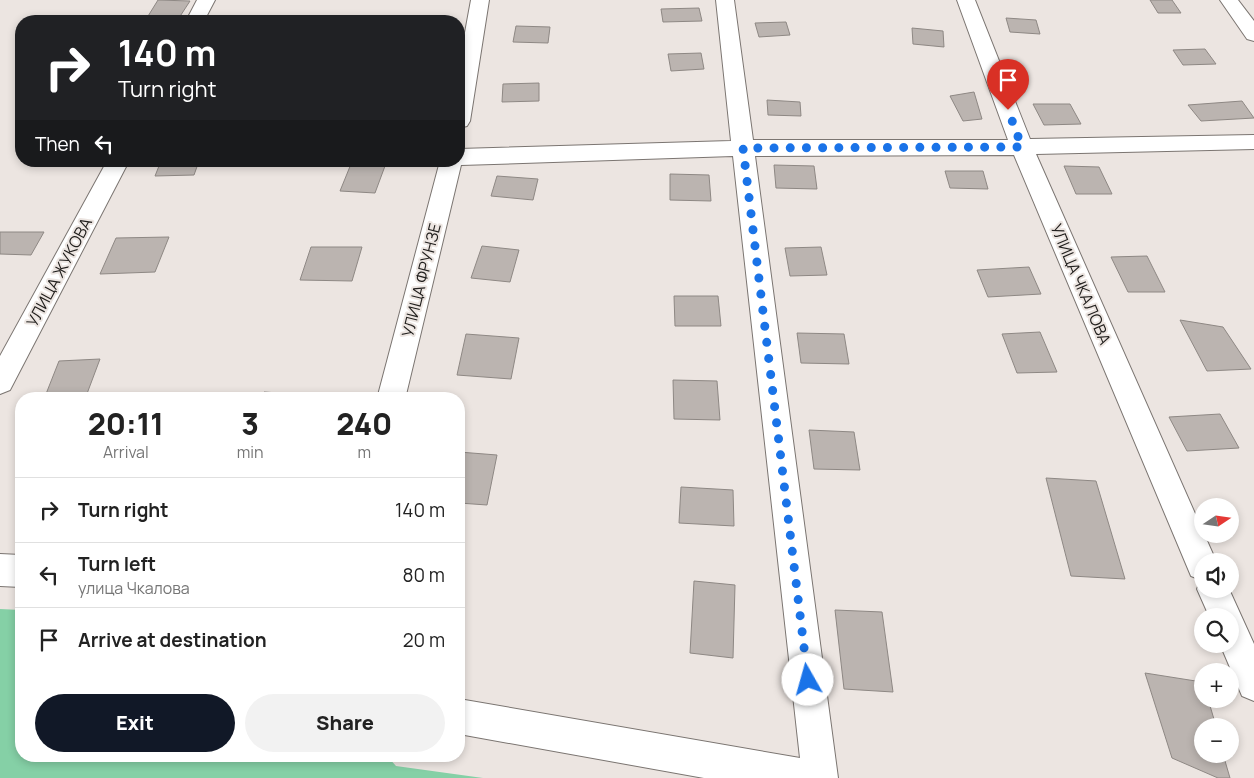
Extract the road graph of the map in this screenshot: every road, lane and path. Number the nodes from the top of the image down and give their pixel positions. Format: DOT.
graph roads {
  1 [pos="206,0"];
  2 [pos="480,0"];
  3 [pos="725,0"];
  4 [pos="966,0"];
  5 [pos="1229,0"];
  6 [pos="198,15"];
  7 [pos="1254,35"];
  8 [pos="465,86"];
  9 [pos="1254,142"];
  10 [pos="1022,147"];
  11 [pos="743,148"];
  12 [pos="465,157"];
  13 [pos="115,167"];
  14 [pos="449,167"];
  15 [pos="0,382"];
  16 [pos="393,392"];
  17 [pos="1197,553"];
  18 [pos="0,570"];
  19 [pos="15,571"];
  20 [pos="1239,649"];
  21 [pos="1254,684"];
  22 [pos="465,718"];
  23 [pos="808,778"];
  24 [pos="820,778"];
  1 -- 6 [label="street"];
  2 -- 8 [label="street"];
  3 -- 11 [label="street"];
  4 -- 10 [label="street, УЛИЦА ЧКАЛОВА"];
  5 -- 7 [label="street"];
  9 -- 10 [label="street"];
  10 -- 11 [label="street"];
  10 -- 17 [label="street, УЛИЦА ЧКАЛОВА"];
  11 -- 12 [label="street"];
  11 -- 24 [label="street"];
  13 -- 15 [label="street, УЛИЦА ЖУКОВА"];
  14 -- 16 [label="street, УЛИЦА ФРУНЗЕ"];
  18 -- 19 [label="street"];
  20 -- 21 [label="street"];
  22 -- 23 [label="street"];
}
